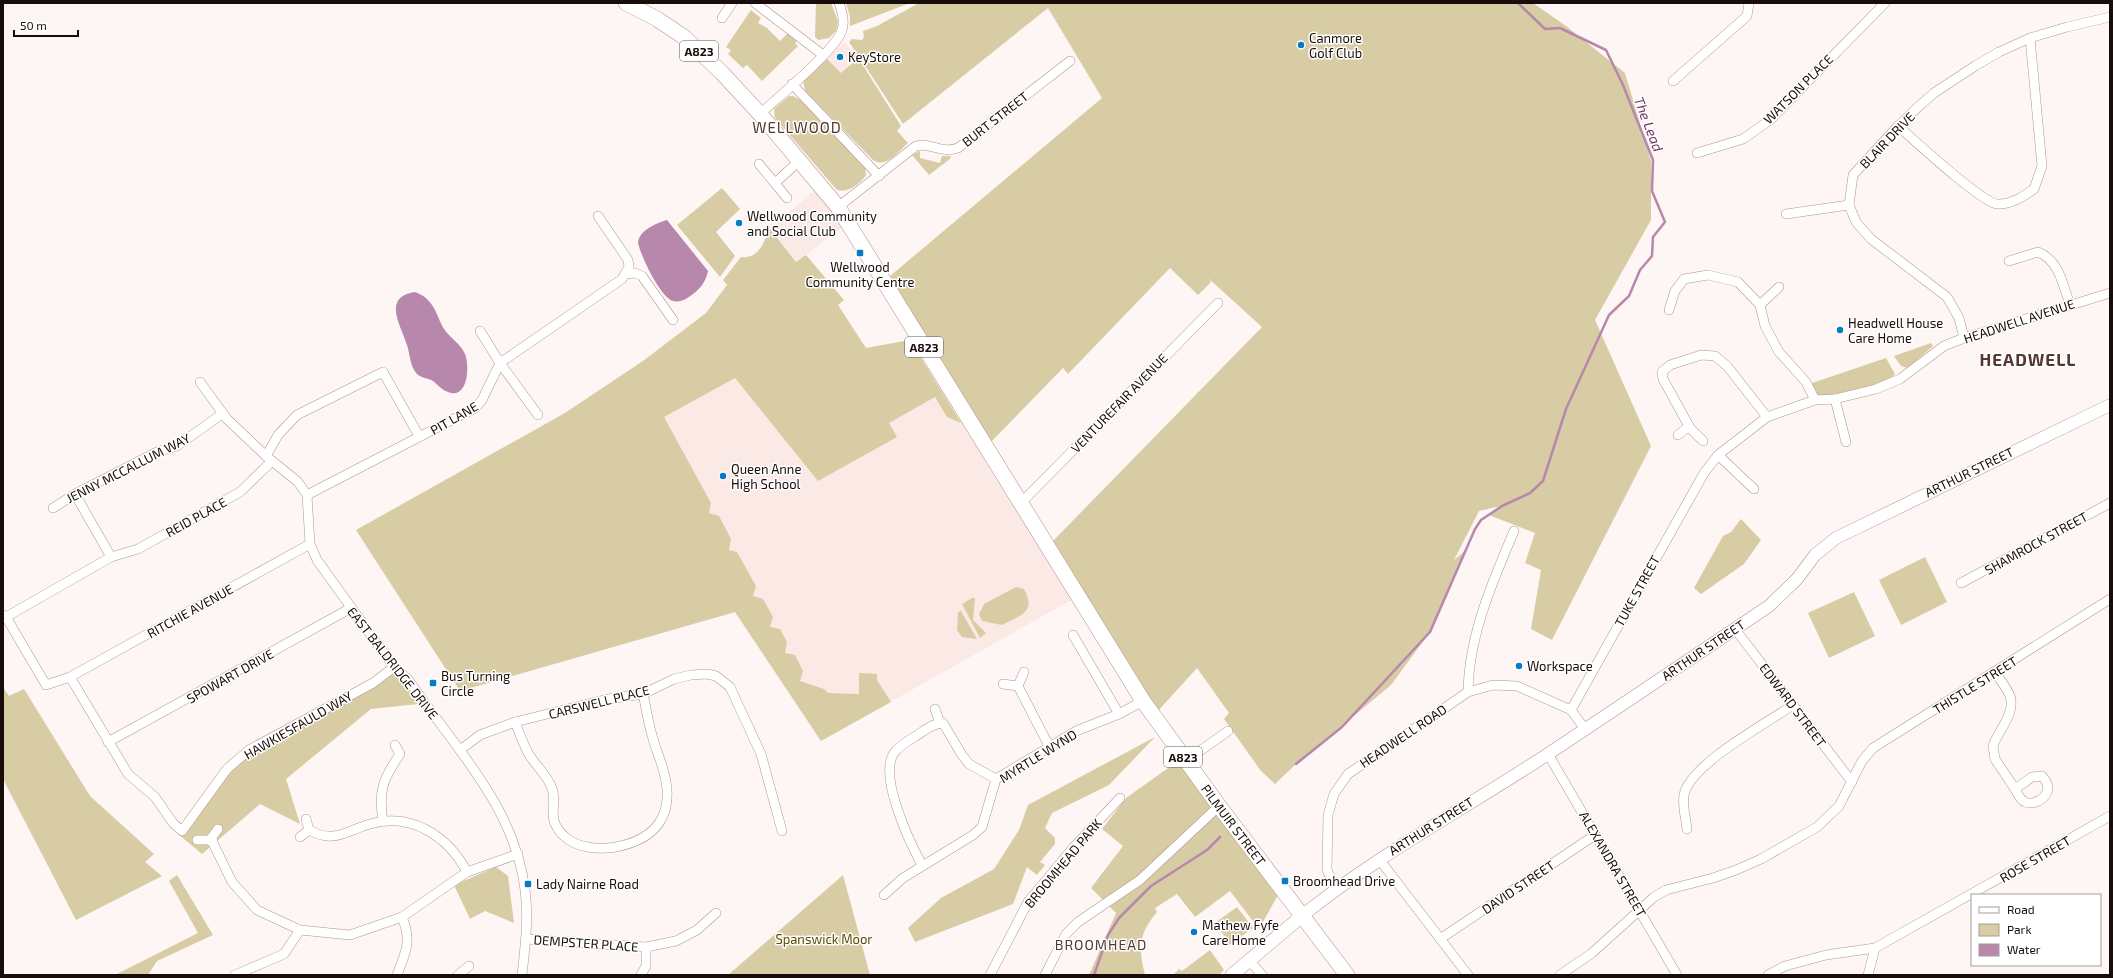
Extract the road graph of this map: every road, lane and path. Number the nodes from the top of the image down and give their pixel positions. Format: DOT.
graph roads {
  1 [pos="626,3"];
  2 [pos="732,3"];
  3 [pos="754,3"];
  4 [pos="839,3"];
  5 [pos="1749,3"];
  6 [pos="1885,3"];
  7 [pos="2110,17"];
  8 [pos="722,18"];
  9 [pos="2030,38"];
  10 [pos="823,55"];
  11 [pos="1070,61"];
  12 [pos="1673,81"];
  13 [pos="792,84"];
  14 [pos="760,114"];
  15 [pos="1898,126"];
  16 [pos="1697,153"];
  17 [pos="799,161"];
  18 [pos="759,164"];
  19 [pos="879,176"];
  20 [pos="775,183"];
  21 [pos="788,198"];
  22 [pos="1849,205"];
  23 [pos="838,207"];
  24 [pos="1786,214"];
  25 [pos="598,216"];
  26 [pos="2010,261"];
  27 [pos="626,274"];
  28 [pos="1779,287"];
  29 [pos="2110,293"];
  30 [pos="1218,303"];
  31 [pos="2070,304"];
  32 [pos="1760,305"];
  33 [pos="1669,310"];
  34 [pos="673,320"];
  35 [pos="480,331"];
  36 [pos="1964,338"];
  37 [pos="500,363"];
  38 [pos="200,382"];
  39 [pos="1835,399"];
  40 [pos="1815,400"];
  41 [pos="2110,405"];
  42 [pos="222,414"];
  43 [pos="538,414"];
  44 [pos="1767,417"];
  45 [pos="1689,426"];
  46 [pos="1678,435"];
  47 [pos="419,436"];
  48 [pos="1703,441"];
  49 [pos="1846,442"];
  50 [pos="1718,455"];
  51 [pos="269,458"];
  52 [pos="1754,489"];
  53 [pos="75,494"];
  54 [pos="307,495"];
  55 [pos="2110,502"];
  56 [pos="1021,503"];
  57 [pos="53,508"];
  58 [pos="1514,531"];
  59 [pos="310,544"];
  60 [pos="110,557"];
  61 [pos="1962,583"];
  62 [pos="2110,599"];
  63 [pos="351,608"];
  64 [pos="4,616"];
  65 [pos="1735,629"];
  66 [pos="1073,636"];
  67 [pos="394,667"];
  68 [pos="1024,672"];
  69 [pos="1995,672"];
  70 [pos="70,677"];
  71 [pos="1003,684"];
  72 [pos="1018,686"];
  73 [pos="1468,692"];
  74 [pos="643,694"];
  75 [pos="1143,701"];
  76 [pos="1794,705"];
  77 [pos="935,709"];
  78 [pos="1571,710"];
  79 [pos="1119,714"];
  80 [pos="515,722"];
  81 [pos="940,723"];
  82 [pos="1585,729"];
  83 [pos="1228,731"];
  84 [pos="108,742"];
  85 [pos="395,745"];
  86 [pos="1049,746"];
  87 [pos="460,750"];
  88 [pos="1548,754"];
  89 [pos="1186,761"];
  90 [pos="996,779"];
  91 [pos="1852,782"];
  92 [pos="2015,789"];
  93 [pos="1120,798"];
  94 [pos="1218,806"];
  95 [pos="2110,816"];
  96 [pos="306,819"];
  97 [pos="383,821"];
  98 [pos="218,829"];
  99 [pos="1687,829"];
  100 [pos="309,830"];
  101 [pos="782,831"];
  102 [pos="1596,835"];
  103 [pos="300,837"];
  104 [pos="197,840"];
  105 [pos="213,843"];
  106 [pos="518,854"];
  107 [pos="1379,859"];
  108 [pos="922,865"];
  109 [pos="467,872"];
  110 [pos="1336,888"];
  111 [pos="884,894"];
  112 [pos="1971,894"];
  113 [pos="1971,894"];
  114 [pos="1639,909"];
  115 [pos="716,913"];
  116 [pos="1303,915"];
  117 [pos="402,917"];
  118 [pos="300,930"];
  119 [pos="1440,938"];
  120 [pos="526,939"];
  121 [pos="646,947"];
  122 [pos="1875,948"];
  123 [pos="1249,960"];
  124 [pos="469,966"];
  125 [pos="235,975"];
  126 [pos="397,975"];
  127 [pos="458,975"];
  128 [pos="522,975"];
  129 [pos="641,975"];
  130 [pos="990,975"];
  131 [pos="1045,975"];
  132 [pos="1232,975"];
  133 [pos="1262,975"];
  134 [pos="1347,975"];
  135 [pos="1468,975"];
  136 [pos="1560,975"];
  137 [pos="1676,975"];
  138 [pos="1768,975"];
  139 [pos="1868,975"];
  1 -- 14 [label="main road, A823"];
  2 -- 8 [label="street"];
  3 -- 10 [label="street"];
  4 -- 10 [label="street"];
  5 -- 12 [label="street"];
  6 -- 16 [label="street, WATSON PLACE"];
  7 -- 9 [label="street, BLAIR DRIVE"];
  9 -- 15 [label="street, BLAIR DRIVE"];
  9 -- 15 [label="street"];
  10 -- 13 [label="street"];
  11 -- 19 [label="street, BURT STREET"];
  13 -- 14 [label="street"];
  13 -- 19 [label="street"];
  14 -- 17 [label="main road, A823"];
  15 -- 22 [label="street, BLAIR DRIVE"];
  17 -- 20 [label="street"];
  17 -- 23 [label="main road, A823"];
  18 -- 20 [label="street"];
  19 -- 23 [label="street, BURT STREET"];
  20 -- 21 [label="street"];
  22 -- 24 [label="street"];
  22 -- 36 [label="street"];
  23 -- 56 [label="main road, A823"];
  25 -- 27 [label="street"];
  26 -- 31 [label="street"];
  27 -- 34 [label="street"];
  27 -- 37 [label="street, PIT LANE"];
  28 -- 32 [label="street"];
  29 -- 31 [label="street, HEADWELL AVENUE"];
  30 -- 56 [label="street, VENTUREFAIR AVENUE"];
  31 -- 36 [label="street, HEADWELL AVENUE"];
  32 -- 33 [label="street"];
  32 -- 40 [label="street"];
  35 -- 37 [label="street"];
  36 -- 39 [label="street, HEADWELL AVENUE"];
  37 -- 43 [label="street"];
  37 -- 47 [label="street, PIT LANE"];
  38 -- 42 [label="street"];
  39 -- 40 [label="street, HEADWELL AVENUE"];
  39 -- 49 [label="street"];
  40 -- 44 [label="street, HEADWELL AVENUE"];
  41 -- 65 [label="street, ARTHUR STREET"];
  42 -- 51 [label="street"];
  42 -- 53 [label="street, JENNY MCCALLUM WAY"];
  44 -- 45 [label="street"];
  44 -- 50 [label="street, HEADWELL AVENUE"];
  45 -- 46 [label="street"];
  45 -- 48 [label="street"];
  47 -- 51 [label="street, REID PLACE"];
  47 -- 54 [label="street, PIT LANE"];
  50 -- 52 [label="street"];
  50 -- 78 [label="street, TUKE STREET"];
  51 -- 54 [label="street"];
  51 -- 60 [label="street, REID PLACE"];
  53 -- 57 [label="street, JENNY MCCALLUM WAY"];
  53 -- 60 [label="street"];
  54 -- 59 [label="street, EAST BALDRIDGE DRIVE"];
  55 -- 61 [label="street, SHAMROCK STREET"];
  56 -- 75 [label="main road, PILMUIR STREET / A823"];
  58 -- 73 [label="street"];
  59 -- 63 [label="street, EAST BALDRIDGE DRIVE"];
  59 -- 70 [label="street, RITCHIE AVENUE"];
  60 -- 64 [label="street, REID PLACE"];
  62 -- 69 [label="street, THISTLE STREET"];
  63 -- 67 [label="street, EAST BALDRIDGE DRIVE"];
  63 -- 84 [label="street, SPOWART DRIVE"];
  64 -- 70 [label="street, RITCHIE AVENUE"];
  65 -- 76 [label="street, EDWARD STREET"];
  65 -- 82 [label="street, ARTHUR STREET"];
  66 -- 79 [label="street"];
  67 -- 84 [label="street, HAWKIESFAULD WAY"];
  67 -- 87 [label="street, EAST BALDRIDGE DRIVE"];
  68 -- 72 [label="street"];
  69 -- 91 [label="street, THISTLE STREET"];
  69 -- 92 [label="street"];
  70 -- 84 [label="street"];
  71 -- 72 [label="street"];
  72 -- 86 [label="street"];
  73 -- 78 [label="street, HEADWELL ROAD"];
  73 -- 110 [label="street, HEADWELL ROAD"];
  74 -- 80 [label="street, CARSWELL PLACE"];
  74 -- 80 [label="street"];
  74 -- 101 [label="street, CARSWELL PLACE"];
  75 -- 79 [label="street, MYRTLE WYND"];
  75 -- 89 [label="main road, PILMUIR STREET / A823"];
  76 -- 91 [label="street, EDWARD STREET"];
  76 -- 99 [label="street"];
  77 -- 81 [label="street"];
  78 -- 82 [label="street"];
  79 -- 86 [label="street, MYRTLE WYND"];
  80 -- 87 [label="street, CARSWELL PLACE"];
  81 -- 90 [label="street"];
  81 -- 108 [label="street"];
  82 -- 88 [label="street, ARTHUR STREET"];
  83 -- 89 [label="street"];
  85 -- 97 [label="street"];
  86 -- 90 [label="street, MYRTLE WYND"];
  87 -- 106 [label="street, EAST BALDRIDGE DRIVE"];
  88 -- 102 [label="street, ALEXANDRA STREET"];
  88 -- 107 [label="street, ARTHUR STREET"];
  89 -- 94 [label="main road, PILMUIR STREET / A823"];
  90 -- 108 [label="street, MYRTLE WYND"];
  91 -- 114 [label="street, THISTLE STREET"];
  93 -- 130 [label="street, BROOMHEAD PARK"];
  94 -- 116 [label="main road, PILMUIR STREET / A823"];
  94 -- 131 [label="street"];
  95 -- 113 [label="street, ROSE STREET"];
  96 -- 100 [label="street"];
  97 -- 100 [label="street"];
  97 -- 109 [label="street"];
  98 -- 105 [label="street"];
  100 -- 103 [label="street"];
  102 -- 114 [label="street, ALEXANDRA STREET"];
  102 -- 119 [label="street, DAVID STREET"];
  104 -- 105 [label="street"];
  105 -- 118 [label="street"];
  106 -- 109 [label="street"];
  106 -- 120 [label="street, EAST BALDRIDGE DRIVE"];
  107 -- 110 [label="street, ARTHUR STREET"];
  107 -- 119 [label="street"];
  108 -- 111 [label="street, MYRTLE WYND"];
  109 -- 117 [label="street"];
  110 -- 116 [label="street, ARTHUR STREET"];
  112 -- 122 [label="street, ROSE STREET"];
  114 -- 136 [label="street, THISTLE STREET"];
  114 -- 137 [label="street, ALEXANDRA STREET"];
  115 -- 121 [label="street, DEMPSTER PLACE"];
  116 -- 123 [label="main road"];
  116 -- 134 [label="main road, PILMUIR STREET / A823"];
  117 -- 118 [label="street"];
  117 -- 126 [label="street"];
  118 -- 125 [label="street"];
  119 -- 135 [label="street"];
  120 -- 121 [label="street, DEMPSTER PLACE"];
  120 -- 128 [label="street, EAST BALDRIDGE DRIVE"];
  121 -- 129 [label="street, DEMPSTER PLACE"];
  122 -- 138 [label="street"];
  122 -- 139 [label="street"];
  123 -- 132 [label="main road"];
  123 -- 133 [label="street"];
  124 -- 127 [label="street"];
}
